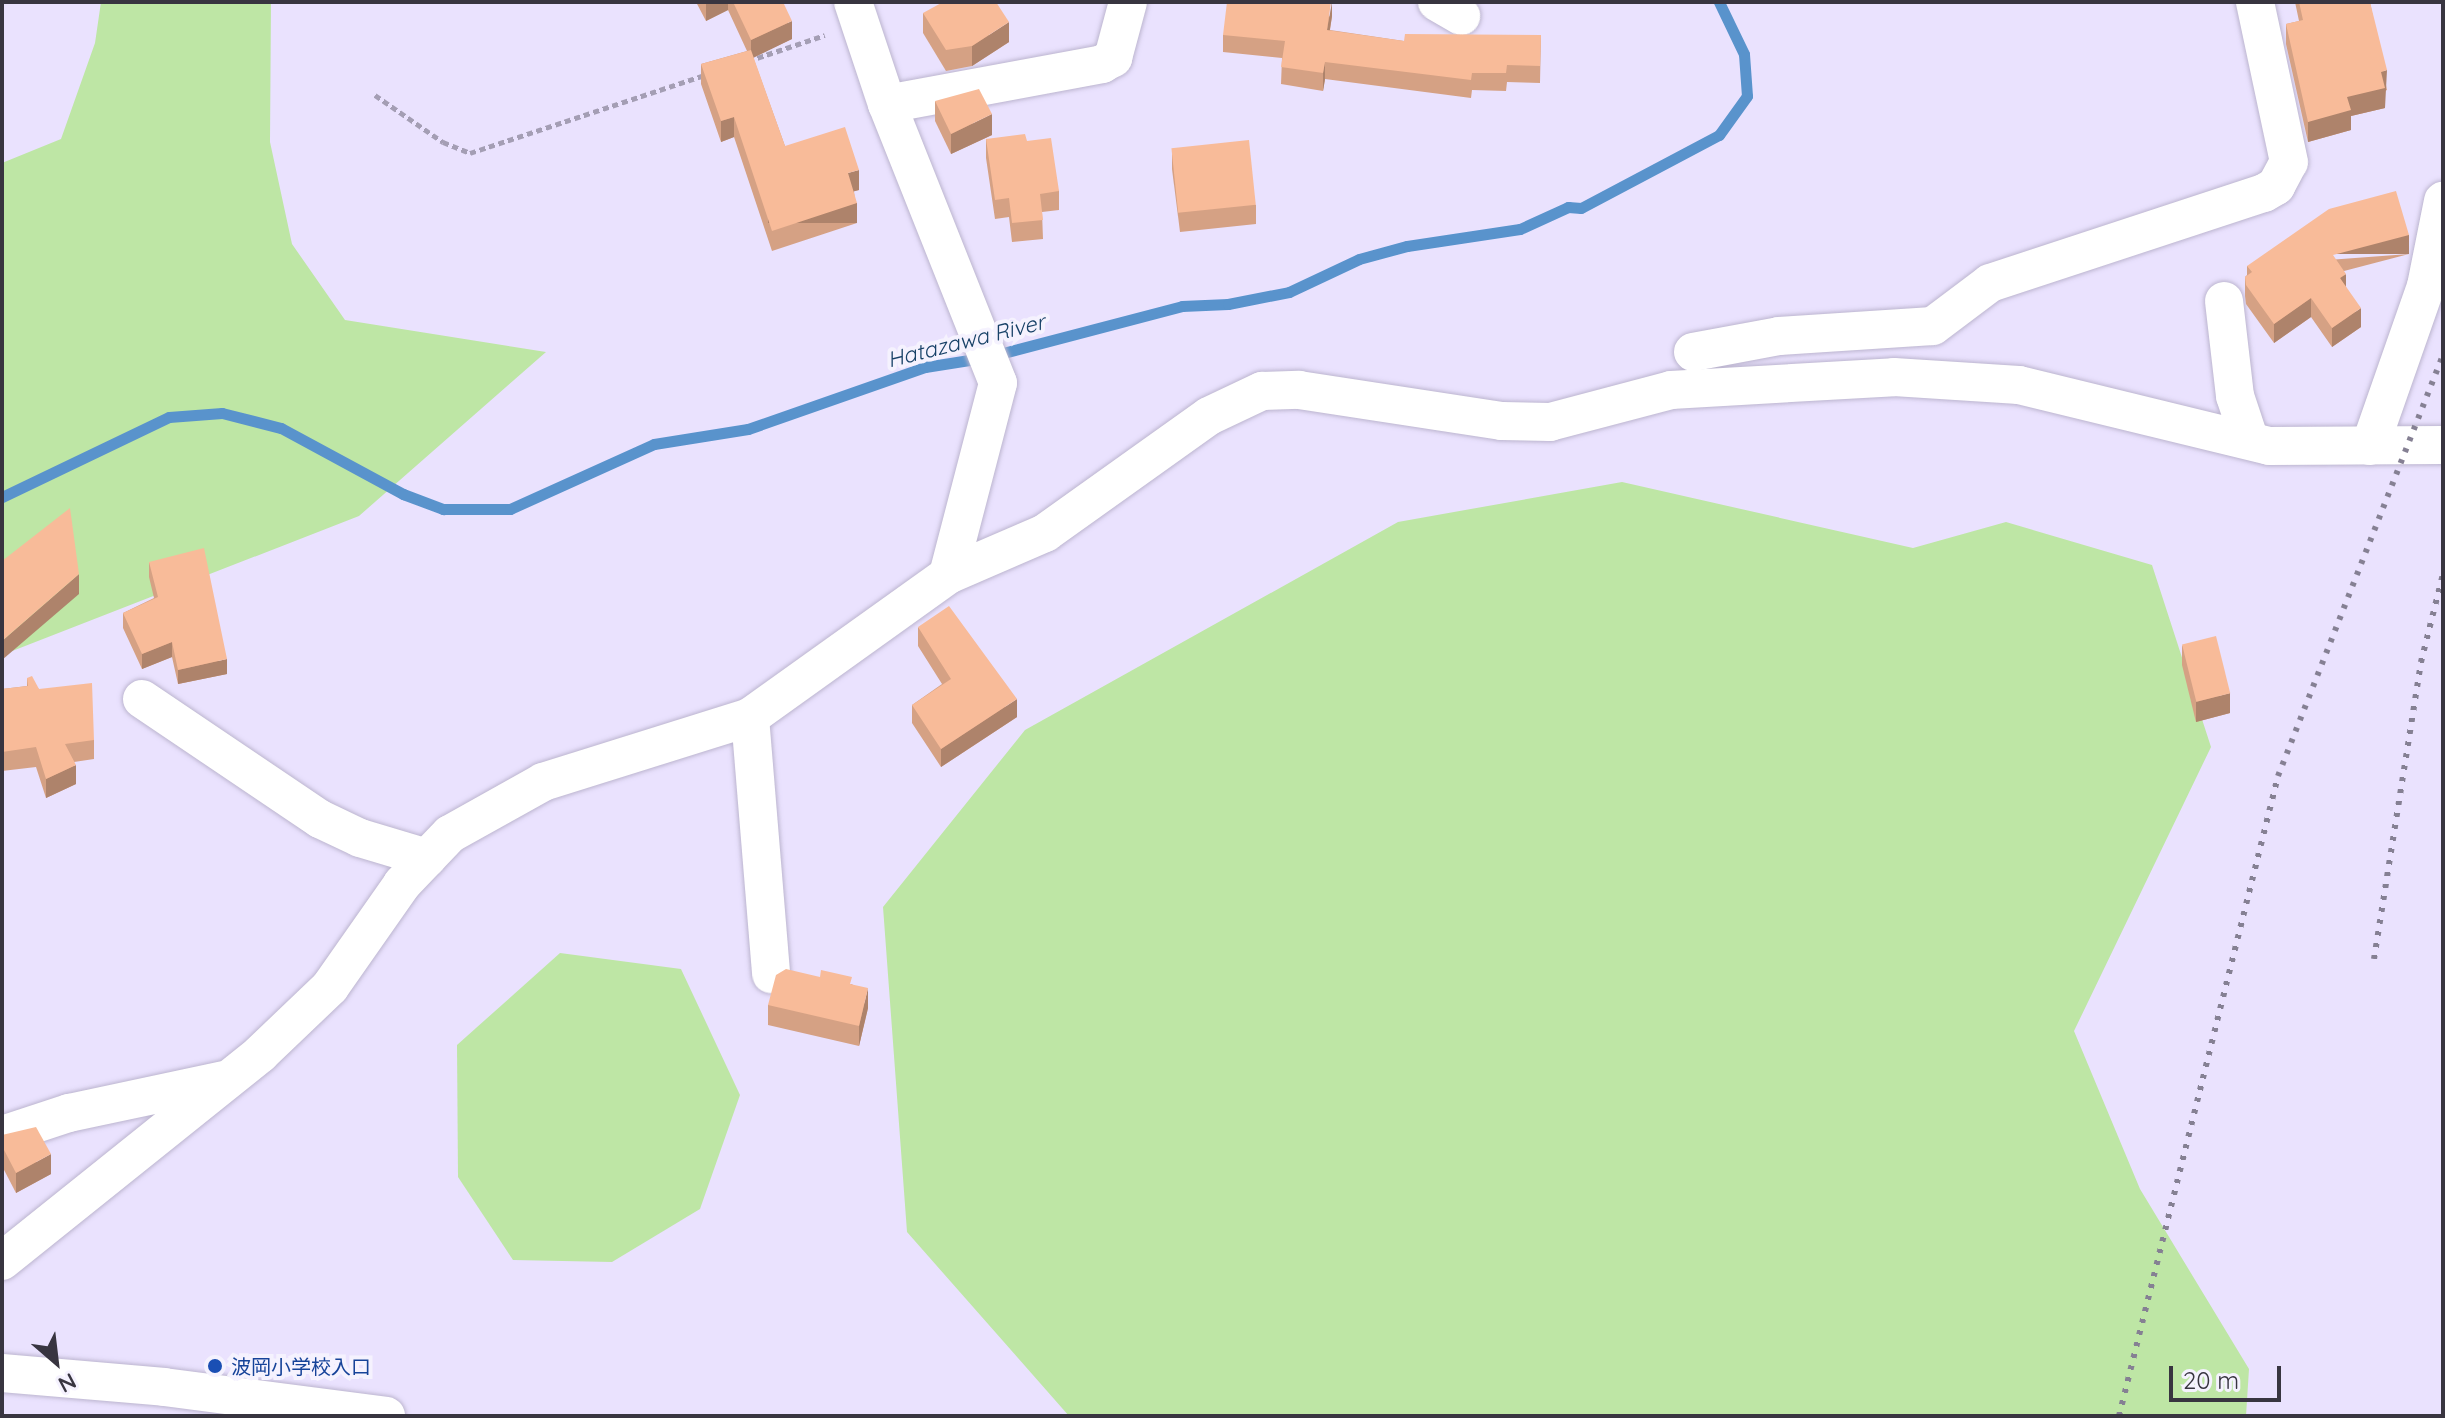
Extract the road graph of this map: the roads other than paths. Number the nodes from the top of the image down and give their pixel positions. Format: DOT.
graph roads {
  1 [pos="1128,2"];
  2 [pos="2255,2"];
  3 [pos="857,13"];
  4 [pos="887,104"];
  5 [pos="2443,201"];
  6 [pos="2224,301"];
  7 [pos="1693,352"];
  8 [pos="2249,438"];
  9 [pos="2443,445"];
  10 [pos="2370,446"];
  11 [pos="948,575"];
  12 [pos="142,699"];
  13 [pos="750,717"];
  14 [pos="427,858"];
  15 [pos="771,974"];
  16 [pos="231,1079"];
  17 [pos="2,1135"];
  18 [pos="2,1261"];
  19 [pos="2,1373"];
  20 [pos="169,1401"];
  21 [pos="386,1416"];
  1 -- 4 [label="street"];
  2 -- 7 [label="street"];
  3 -- 4 [label="street"];
  4 -- 11 [label="street"];
  5 -- 10 [label="street"];
  6 -- 8 [label="street"];
  8 -- 10 [label="street"];
  8 -- 11 [label="street"];
  9 -- 10 [label="street"];
  11 -- 13 [label="street"];
  12 -- 14 [label="street"];
  13 -- 14 [label="street"];
  13 -- 15 [label="street"];
  14 -- 16 [label="street"];
  16 -- 17 [label="street"];
  16 -- 18 [label="street"];
  19 -- 20 [label="street"];
  20 -- 21 [label="street"];
}
